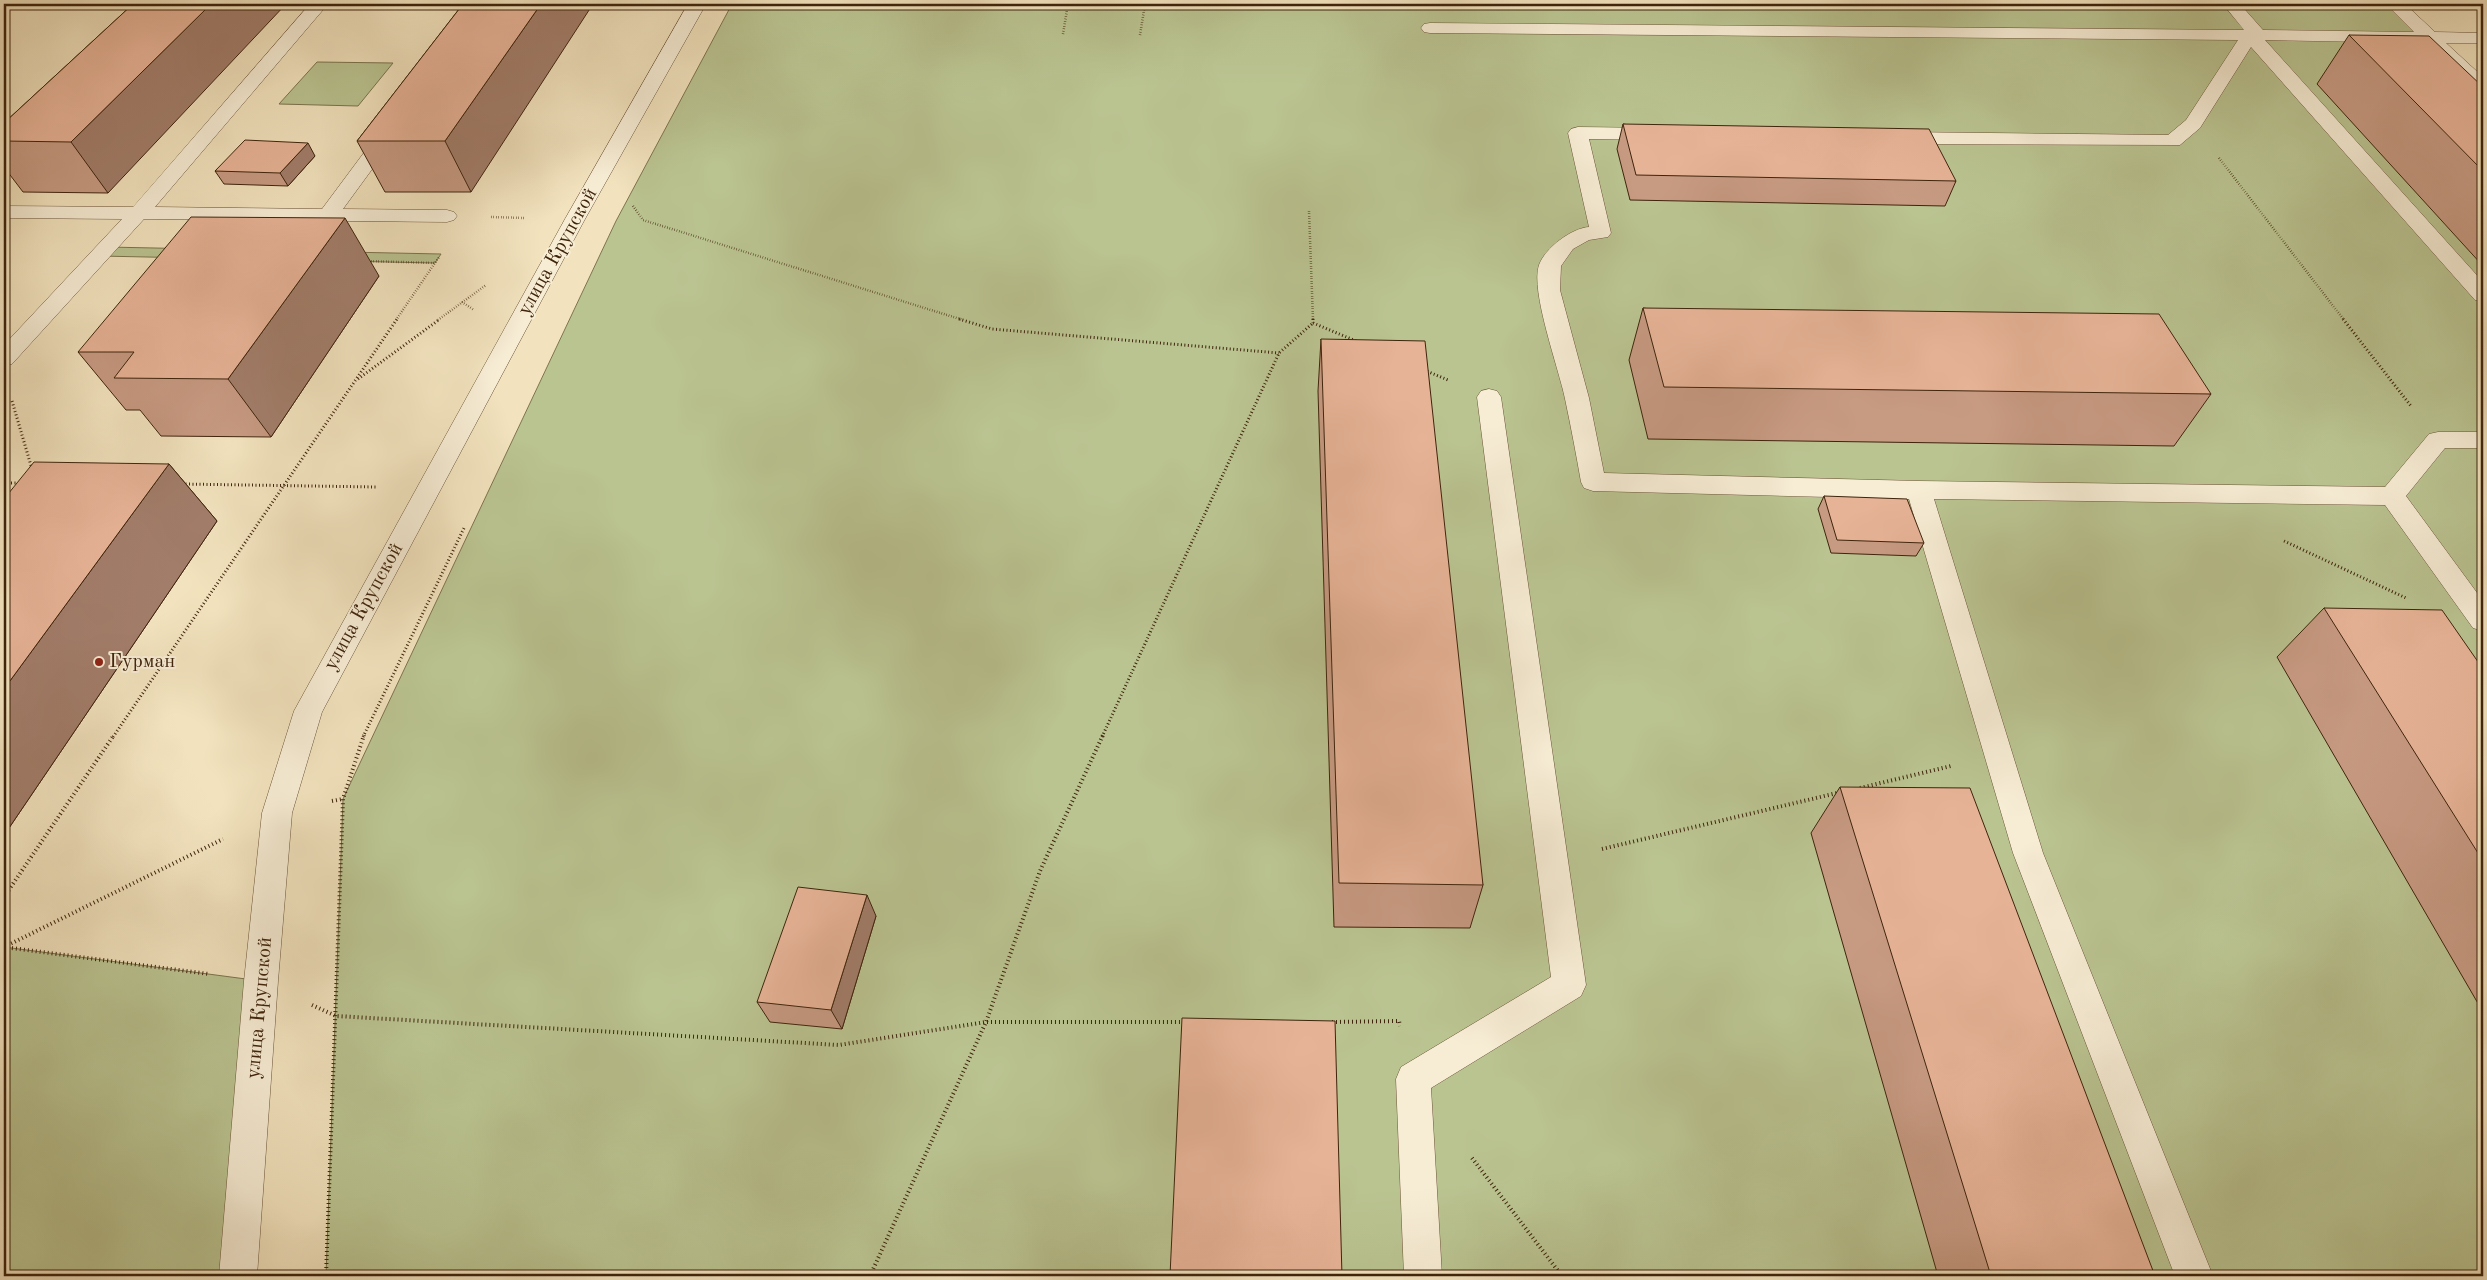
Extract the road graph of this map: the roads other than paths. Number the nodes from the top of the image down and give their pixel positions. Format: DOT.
graph roads {
  1 [pos="319,4"];
  2 [pos="698,4"];
  3 [pos="2231,4"];
  4 [pos="2395,4"];
  5 [pos="1430,28"];
  6 [pos="2255,36"];
  7 [pos="2431,38"];
  8 [pos="2483,38"];
  9 [pos="2483,87"];
  10 [pos="403,113"];
  11 [pos="1677,135"];
  12 [pos="1875,137"];
  13 [pos="140,212"];
  14 [pos="329,214"];
  15 [pos="8,216"];
  16 [pos="447,216"];
  17 [pos="2483,294"];
  18 [pos="4,359"];
  19 [pos="1489,397"];
  20 [pos="2483,440"];
  21 [pos="1919,490"];
  22 [pos="2392,496"];
  23 [pos="2483,621"];
  24 [pos="238,1276"];
  25 [pos="1423,1276"];
  26 [pos="2194,1276"];
  1 -- 13 [label="street"];
  2 -- 24 [label="street, улица Крупской"];
  3 -- 6 [label="street"];
  4 -- 7 [label="street"];
  5 -- 6 [label="street"];
  6 -- 7 [label="street"];
  6 -- 12 [label="street"];
  6 -- 17 [label="street"];
  7 -- 8 [label="street"];
  7 -- 9 [label="street"];
  10 -- 14 [label="street"];
  11 -- 21 [label="street"];
  13 -- 14 [label="street"];
  13 -- 15 [label="street"];
  13 -- 18 [label="street"];
  14 -- 16 [label="street"];
  19 -- 25 [label="street"];
  20 -- 22 [label="street"];
  21 -- 22 [label="street"];
  21 -- 26 [label="street"];
  22 -- 23 [label="street"];
}
